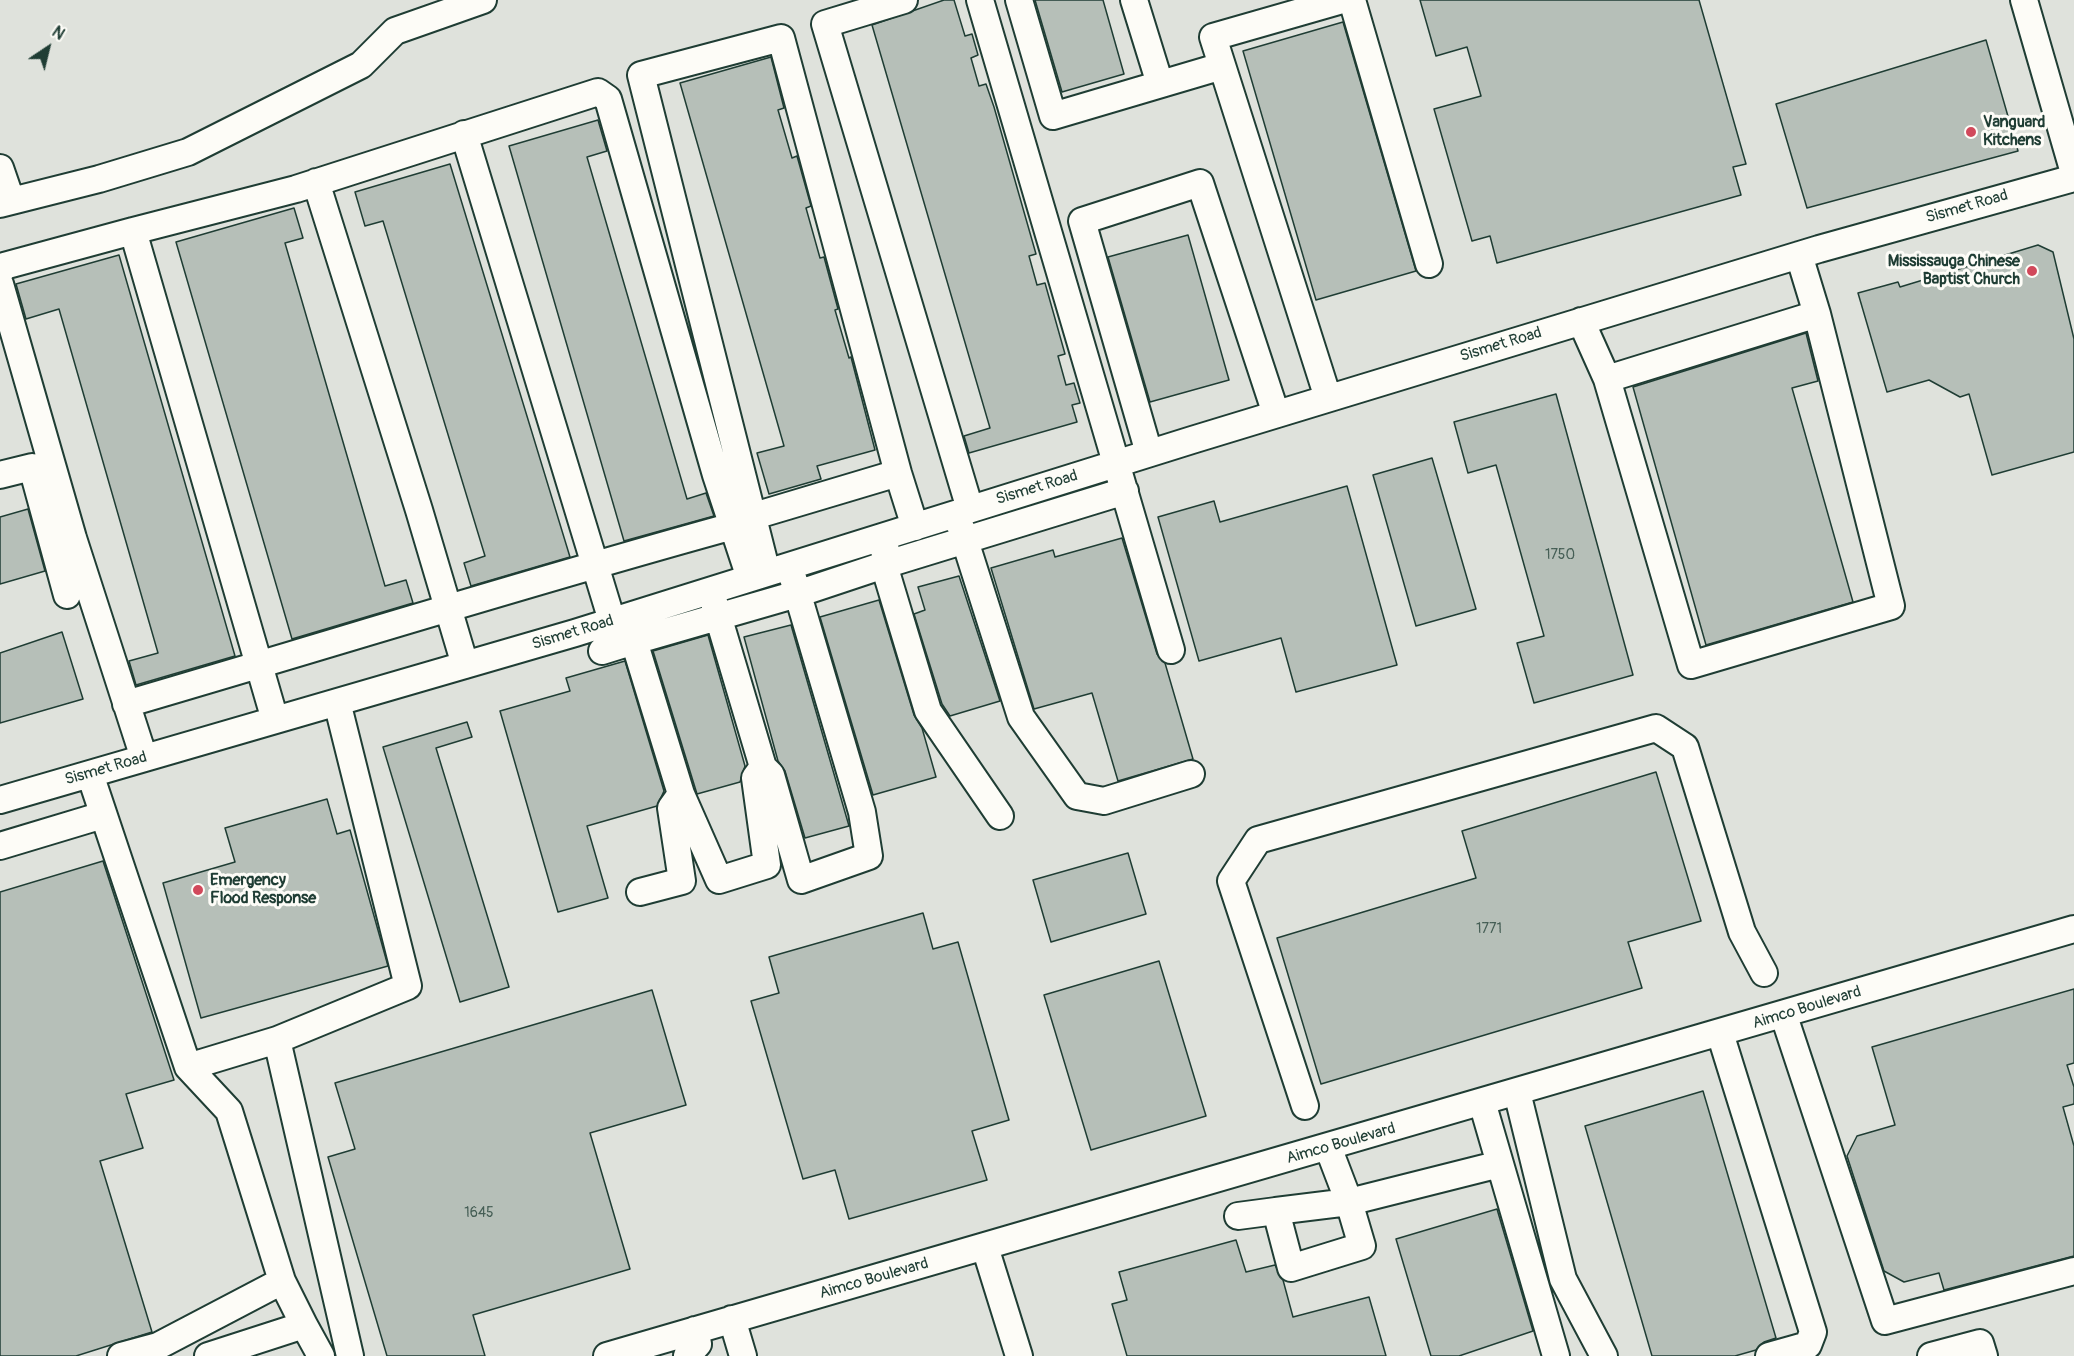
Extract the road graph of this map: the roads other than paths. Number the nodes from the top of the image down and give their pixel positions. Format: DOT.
graph roads {
  1 [pos="483,0"];
  2 [pos="904,0"];
  3 [pos="980,0"];
  4 [pos="1019,0"];
  5 [pos="1134,0"];
  6 [pos="2024,0"];
  7 [pos="1339,1"];
  8 [pos="1222,66"];
  9 [pos="1160,84"];
  10 [pos="464,134"];
  11 [pos="0,168"];
  12 [pos="2074,172"];
  13 [pos="2074,178"];
  14 [pos="316,182"];
  15 [pos="6,202"];
  16 [pos="132,231"];
  17 [pos="1799,255"];
  18 [pos="1430,264"];
  19 [pos="0,272"];
  20 [pos="0,284"];
  21 [pos="1817,314"];
  22 [pos="1581,321"];
  23 [pos="1607,379"];
  24 [pos="1328,398"];
  25 [pos="1276,414"];
  26 [pos="1149,453"];
  27 [pos="1118,463"];
  28 [pos="898,473"];
  29 [pos="0,475"];
  30 [pos="1125,490"];
  31 [pos="1029,491"];
  32 [pos="963,512"];
  33 [pos="1039,517"];
  34 [pos="743,521"];
  35 [pos="915,526"];
  36 [pos="886,536"];
  37 [pos="965,540"];
  38 [pos="595,564"];
  39 [pos="884,565"];
  40 [pos="769,572"];
  41 [pos="710,590"];
  42 [pos="797,594"];
  43 [pos="67,595"];
  44 [pos="448,610"];
  45 [pos="718,615"];
  46 [pos="620,619"];
  47 [pos="634,641"];
  48 [pos="1171,650"];
  49 [pos="602,651"];
  50 [pos="261,665"];
  51 [pos="465,665"];
  52 [pos="337,702"];
  53 [pos="126,704"];
  54 [pos="275,720"];
  55 [pos="144,758"];
  56 [pos="763,767"];
  57 [pos="90,774"];
  58 [pos="1191,774"];
  59 [pos="681,794"];
  60 [pos="0,800"];
  61 [pos="103,815"];
  62 [pos="1000,816"];
  63 [pos="0,846"];
  64 [pos="640,892"];
  65 [pos="2074,929"];
  66 [pos="1764,973"];
  67 [pos="1784,1016"];
  68 [pos="1720,1033"];
  69 [pos="277,1040"];
  70 [pos="188,1067"];
  71 [pos="1517,1092"];
  72 [pos="1482,1102"];
  73 [pos="1305,1106"];
  74 [pos="1328,1147"];
  75 [pos="1500,1164"];
  76 [pos="1349,1202"];
  77 [pos="1276,1211"];
  78 [pos="1238,1216"];
  79 [pos="985,1247"];
  80 [pos="2074,1271"];
  81 [pos="282,1281"];
  82 [pos="732,1319"];
  83 [pos="304,1324"];
  84 [pos="696,1346"];
  85 [pos="121,1356"];
  86 [pos="208,1356"];
  87 [pos="321,1356"];
  88 [pos="350,1356"];
  89 [pos="607,1356"];
  90 [pos="742,1356"];
  91 [pos="1019,1356"];
  92 [pos="1556,1356"];
  93 [pos="1604,1356"];
  94 [pos="1769,1356"];
  95 [pos="1931,1356"];
  96 [pos="1984,1356"];
  1 -- 15 [label="street"];
  2 -- 32 [label="street"];
  3 -- 27 [label="street"];
  4 -- 9 [label="street"];
  5 -- 9 [label="street"];
  6 -- 12 [label="street"];
  7 -- 8 [label="street"];
  7 -- 18 [label="street"];
  8 -- 9 [label="street"];
  8 -- 24 [label="street"];
  10 -- 14 [label="street"];
  10 -- 34 [label="street"];
  10 -- 38 [label="street"];
  11 -- 15 [label="street"];
  13 -- 17 [label="street, Sismet Road"];
  14 -- 16 [label="street"];
  14 -- 44 [label="street"];
  16 -- 19 [label="street"];
  16 -- 50 [label="street"];
  17 -- 21 [label="street"];
  17 -- 22 [label="street, Sismet Road"];
  20 -- 53 [label="street"];
  21 -- 23 [label="street"];
  21 -- 23 [label="street"];
  22 -- 23 [label="street"];
  22 -- 24 [label="street, Sismet Road"];
  24 -- 25 [label="street, Sismet Road"];
  25 -- 26 [label="street, Sismet Road"];
  25 -- 26 [label="street"];
  26 -- 27 [label="street, Sismet Road"];
  27 -- 30 [label="street"];
  27 -- 31 [label="street, Sismet Road"];
  28 -- 34 [label="street"];
  28 -- 34 [label="street"];
  28 -- 35 [label="street"];
  29 -- 43 [label="street"];
  30 -- 33 [label="street"];
  30 -- 48 [label="street"];
  31 -- 32 [label="street, Sismet Road"];
  31 -- 33 [label="street"];
  32 -- 35 [label="street, Sismet Road"];
  32 -- 37 [label="street"];
  33 -- 37 [label="street"];
  34 -- 38 [label="street"];
  34 -- 40 [label="street"];
  35 -- 36 [label="street, Sismet Road"];
  36 -- 39 [label="street"];
  36 -- 40 [label="street, Sismet Road"];
  37 -- 39 [label="street"];
  37 -- 58 [label="street"];
  38 -- 44 [label="street"];
  38 -- 46 [label="street"];
  39 -- 42 [label="street"];
  39 -- 62 [label="street"];
  40 -- 41 [label="street, Sismet Road"];
  40 -- 42 [label="street"];
  41 -- 45 [label="street"];
  41 -- 46 [label="street, Sismet Road"];
  42 -- 45 [label="street"];
  42 -- 56 [label="street"];
  44 -- 50 [label="street"];
  44 -- 51 [label="street"];
  45 -- 47 [label="street"];
  45 -- 56 [label="street"];
  46 -- 47 [label="street"];
  46 -- 51 [label="street, Sismet Road"];
  47 -- 49 [label="street"];
  47 -- 59 [label="street"];
  50 -- 53 [label="street"];
  50 -- 54 [label="street"];
  51 -- 52 [label="street, Sismet Road"];
  52 -- 54 [label="street, Sismet Road"];
  52 -- 69 [label="street"];
  53 -- 55 [label="street"];
  54 -- 55 [label="street, Sismet Road"];
  55 -- 57 [label="street, Sismet Road"];
  56 -- 59 [label="street"];
  57 -- 60 [label="street, Sismet Road"];
  57 -- 61 [label="street"];
  59 -- 64 [label="street"];
  61 -- 63 [label="street"];
  61 -- 70 [label="street"];
  65 -- 67 [label="street, Aimco Boulevard"];
  66 -- 73 [label="street"];
  67 -- 68 [label="street, Aimco Boulevard"];
  67 -- 80 [label="street"];
  68 -- 71 [label="street, Aimco Boulevard"];
  68 -- 94 [label="street"];
  69 -- 70 [label="street"];
  69 -- 88 [label="street"];
  70 -- 81 [label="street"];
  71 -- 72 [label="street, Aimco Boulevard"];
  71 -- 93 [label="street"];
  72 -- 74 [label="street, Aimco Boulevard"];
  72 -- 75 [label="street"];
  74 -- 76 [label="street"];
  74 -- 79 [label="street, Aimco Boulevard"];
  75 -- 76 [label="street"];
  75 -- 92 [label="street"];
  76 -- 77 [label="street"];
  76 -- 77 [label="street"];
  77 -- 78 [label="street"];
  79 -- 82 [label="street, Aimco Boulevard"];
  79 -- 91 [label="street"];
  81 -- 83 [label="street"];
  81 -- 85 [label="street"];
  82 -- 84 [label="street, Aimco Boulevard"];
  82 -- 90 [label="street"];
  83 -- 86 [label="street"];
  83 -- 87 [label="street"];
  84 -- 89 [label="street, Aimco Boulevard"];
  95 -- 96 [label="street"];
}
